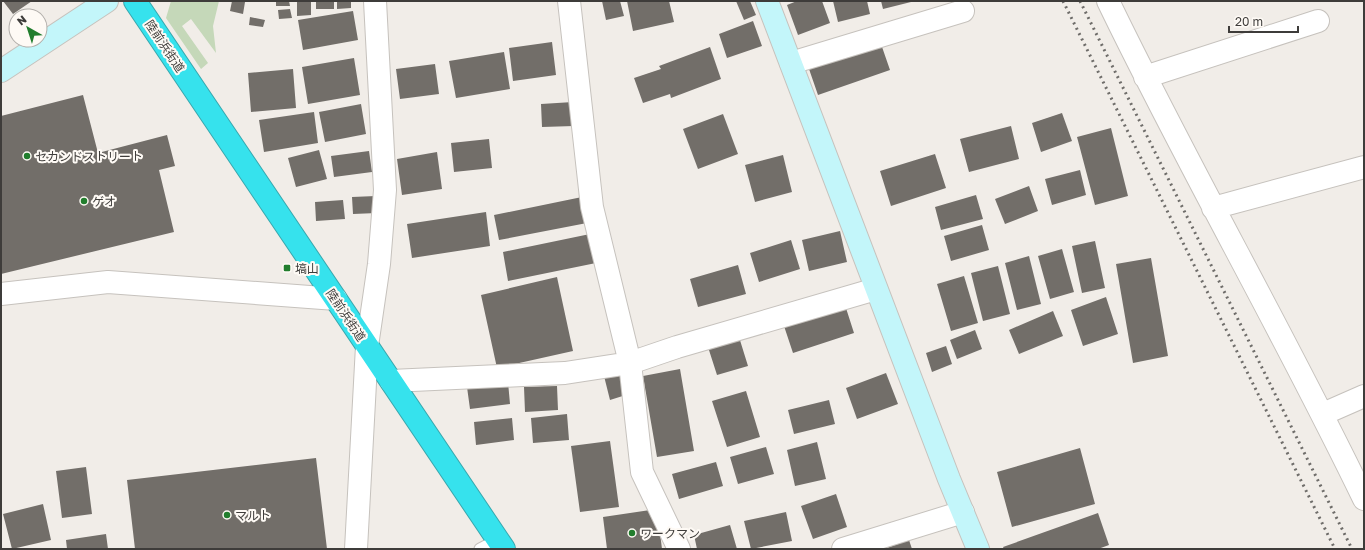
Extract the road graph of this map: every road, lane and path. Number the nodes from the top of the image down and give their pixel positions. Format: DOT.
graph roads {
  1 [pos="107,1"];
  2 [pos="135,1"];
  3 [pos="375,1"];
  4 [pos="568,1"];
  5 [pos="767,1"];
  6 [pos="1108,1"];
  7 [pos="963,11"];
  8 [pos="1318,21"];
  9 [pos="791,63"];
  10 [pos="1,71"];
  11 [pos="1145,77"];
  12 [pos="1364,167"];
  13 [pos="1213,208"];
  14 [pos="876,289"];
  15 [pos="1,294"];
  16 [pos="336,299"];
  17 [pos="367,346"];
  18 [pos="630,363"];
  19 [pos="391,381"];
  20 [pos="1364,396"];
  21 [pos="1323,414"];
  22 [pos="1364,499"];
  23 [pos="963,512"];
  24 [pos="494,546"];
  25 [pos="356,549"];
  26 [pos="679,549"];
  27 [pos="843,549"];
  28 [pos="978,549"];
  1 -- 10 [label="street"];
  2 -- 16 [label="highway, 陸前浜街道"];
  3 -- 17 [label="street"];
  4 -- 18 [label="street"];
  5 -- 9 [label="street"];
  6 -- 11 [label="street"];
  7 -- 9 [label="street"];
  8 -- 11 [label="street"];
  9 -- 14 [label="street"];
  11 -- 13 [label="street"];
  12 -- 13 [label="street"];
  13 -- 21 [label="street"];
  14 -- 18 [label="street"];
  14 -- 23 [label="street"];
  15 -- 16 [label="street"];
  16 -- 17 [label="highway, 陸前浜街道"];
  17 -- 19 [label="highway, 陸前浜街道"];
  17 -- 25 [label="street"];
  18 -- 19 [label="street"];
  18 -- 26 [label="street"];
  19 -- 24 [label="highway, 陸前浜街道"];
  20 -- 21 [label="street"];
  21 -- 22 [label="street"];
  23 -- 27 [label="street"];
  23 -- 28 [label="street"];
}
